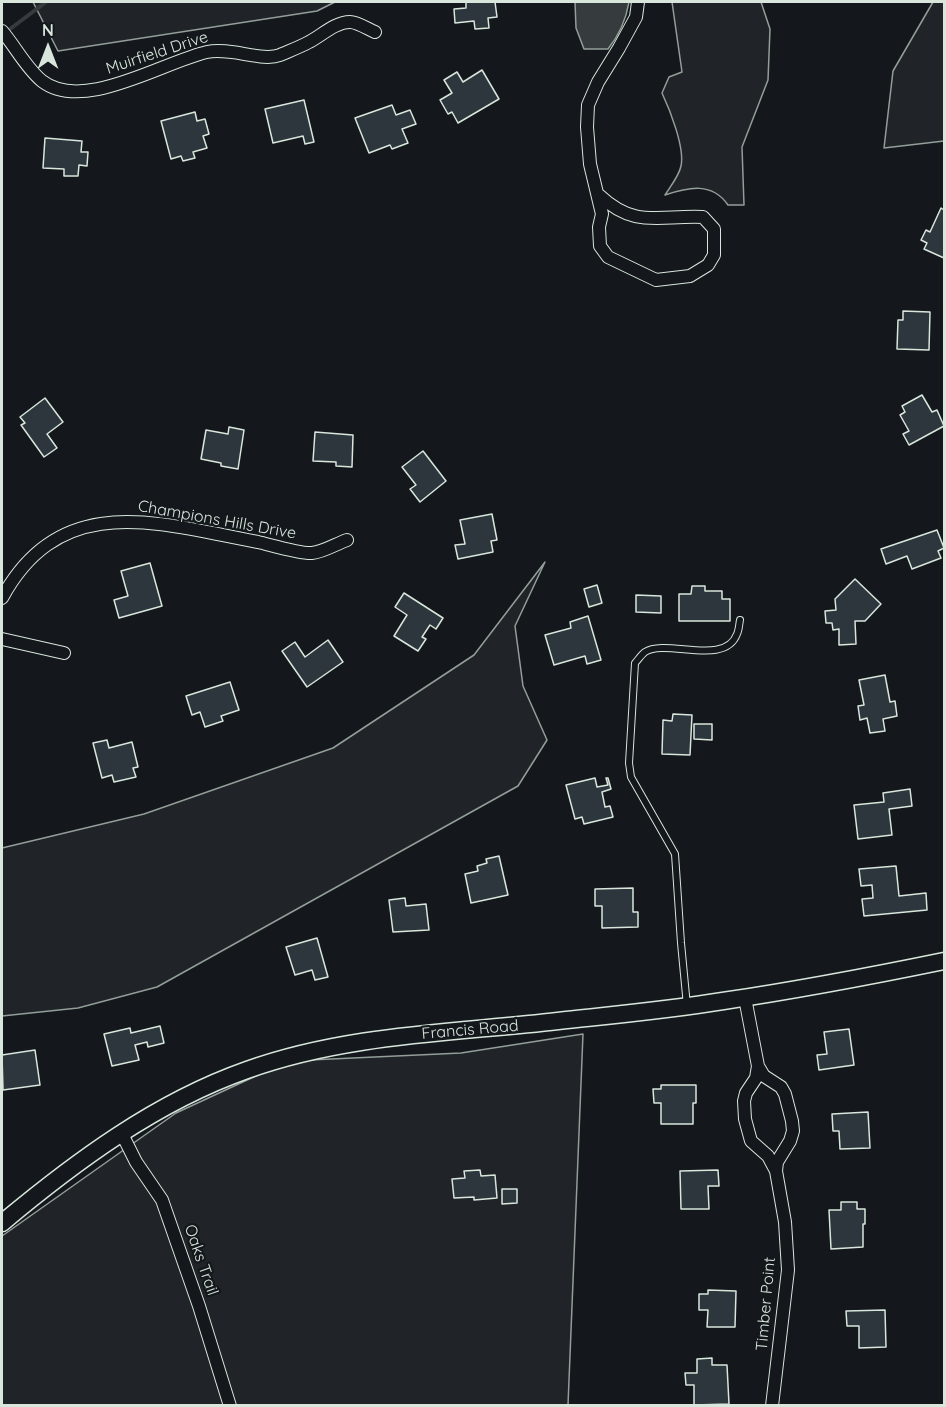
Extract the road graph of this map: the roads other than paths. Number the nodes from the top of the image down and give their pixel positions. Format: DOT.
graph roads {
  1 [pos="638,2"];
  2 [pos="2,31"];
  3 [pos="375,32"];
  4 [pos="599,195"];
  5 [pos="347,540"];
  6 [pos="2,598"];
  7 [pos="740,620"];
  8 [pos="2,639"];
  9 [pos="64,653"];
  10 [pos="945,961"];
  11 [pos="745,998"];
  12 [pos="687,1006"];
  13 [pos="758,1066"];
  14 [pos="122,1134"];
  15 [pos="777,1171"];
  16 [pos="31,1198"];
  17 [pos="2,1215"];
  18 [pos="2,1222"];
  19 [pos="230,1406"];
  20 [pos="772,1406"];
  1 -- 4 [label="street"];
  2 -- 3 [label="street, Muirfield Drive"];
  4 -- 4 [label="street"];
  5 -- 6 [label="street, Champions Hills Drive"];
  7 -- 12 [label="lane"];
  8 -- 9 [label="street"];
  10 -- 11 [label="street, Francis Road"];
  11 -- 12 [label="street, Francis Road"];
  11 -- 13 [label="street"];
  12 -- 14 [label="street, Francis Road"];
  13 -- 15 [label="street, Timber Point"];
  13 -- 15 [label="street"];
  14 -- 16 [label="street, Francis Road"];
  14 -- 19 [label="street, Oaks Trail"];
  15 -- 20 [label="street, Timber Point"];
  16 -- 17 [label="street, Francis Road"];
  16 -- 18 [label="street, Francis Road"];
}
